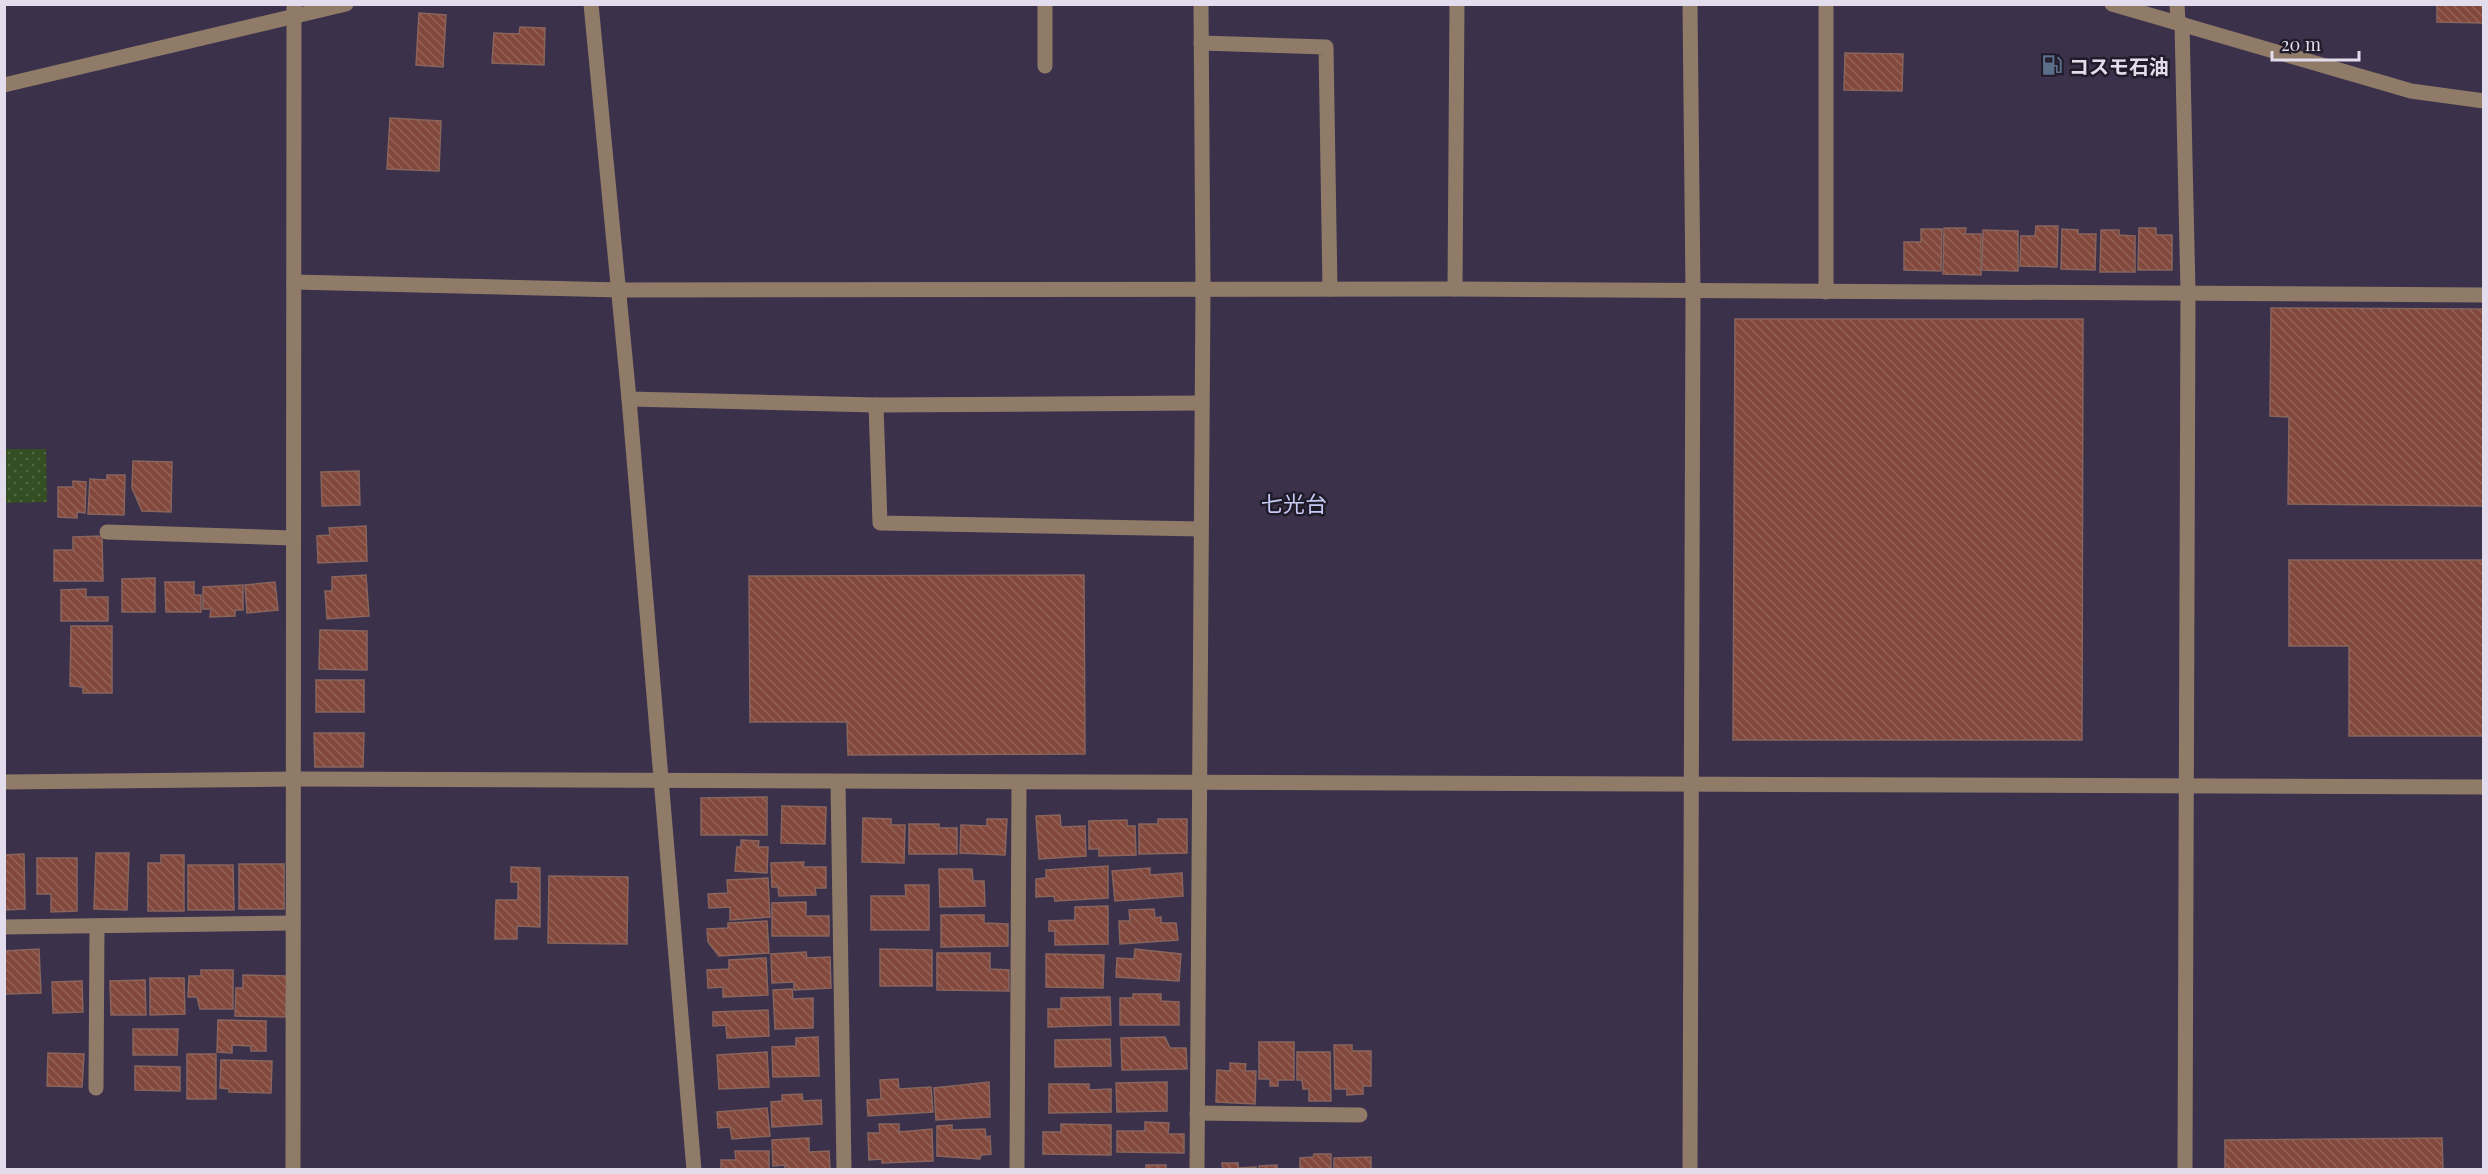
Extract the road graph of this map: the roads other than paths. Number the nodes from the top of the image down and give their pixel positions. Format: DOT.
graph roads {
  1 [pos="346,4"];
  2 [pos="591,4"];
  3 [pos="1045,4"];
  4 [pos="1200,4"];
  5 [pos="1457,4"];
  6 [pos="1690,4"];
  7 [pos="1826,4"];
  8 [pos="2112,4"];
  9 [pos="2177,4"];
  10 [pos="294,11"];
  11 [pos="2180,24"];
  12 [pos="1201,43"];
  13 [pos="1045,66"];
  14 [pos="4,86"];
  15 [pos="2484,101"];
  16 [pos="294,282"];
  17 [pos="1203,289"];
  18 [pos="1330,289"];
  19 [pos="1455,289"];
  20 [pos="620,290"];
  21 [pos="1693,292"];
  22 [pos="1826,292"];
  23 [pos="2188,292"];
  24 [pos="2484,295"];
  25 [pos="629,399"];
  26 [pos="1202,403"];
  27 [pos="876,405"];
  28 [pos="1201,529"];
  29 [pos="107,532"];
  30 [pos="293,538"];
  31 [pos="293,779"];
  32 [pos="4,782"];
  33 [pos="663,782"];
  34 [pos="838,783"];
  35 [pos="1019,783"];
  36 [pos="1199,783"];
  37 [pos="1692,783"];
  38 [pos="2188,788"];
  39 [pos="2484,788"];
  40 [pos="293,923"];
  41 [pos="98,926"];
  42 [pos="4,927"];
  43 [pos="96,1088"];
  44 [pos="1197,1113"];
  45 [pos="1360,1115"];
  46 [pos="293,1170"];
  47 [pos="694,1170"];
  48 [pos="844,1170"];
  49 [pos="1017,1170"];
  50 [pos="1197,1170"];
  51 [pos="1690,1170"];
  52 [pos="2185,1170"];
  1 -- 10 [label="street"];
  2 -- 20 [label="street"];
  3 -- 13 [label="street"];
  4 -- 12 [label="street"];
  5 -- 19 [label="street"];
  6 -- 21 [label="street"];
  7 -- 22 [label="street"];
  8 -- 11 [label="street"];
  9 -- 11 [label="street"];
  10 -- 14 [label="street"];
  10 -- 16 [label="street"];
  11 -- 15 [label="street"];
  11 -- 23 [label="street"];
  12 -- 17 [label="street"];
  12 -- 18 [label="street"];
  16 -- 20 [label="street"];
  16 -- 30 [label="street"];
  17 -- 18 [label="street"];
  17 -- 20 [label="street"];
  17 -- 26 [label="street"];
  18 -- 19 [label="street"];
  19 -- 21 [label="street"];
  20 -- 25 [label="street"];
  21 -- 22 [label="street"];
  21 -- 37 [label="street"];
  22 -- 23 [label="street"];
  23 -- 24 [label="street"];
  23 -- 38 [label="street"];
  25 -- 27 [label="street"];
  25 -- 33 [label="street"];
  26 -- 27 [label="street"];
  26 -- 28 [label="street"];
  27 -- 28 [label="street"];
  28 -- 36 [label="street"];
  29 -- 30 [label="street"];
  30 -- 31 [label="street"];
  31 -- 32 [label="street"];
  31 -- 33 [label="street"];
  31 -- 40 [label="street"];
  33 -- 34 [label="street"];
  33 -- 47 [label="street"];
  34 -- 35 [label="street"];
  34 -- 48 [label="street"];
  35 -- 36 [label="street"];
  35 -- 49 [label="street"];
  36 -- 37 [label="street"];
  36 -- 44 [label="street"];
  37 -- 38 [label="street"];
  37 -- 51 [label="street"];
  38 -- 39 [label="street"];
  38 -- 52 [label="street"];
  40 -- 41 [label="street"];
  40 -- 46 [label="street"];
  41 -- 42 [label="street"];
  41 -- 43 [label="street"];
  44 -- 45 [label="street"];
  44 -- 50 [label="street"];
}
